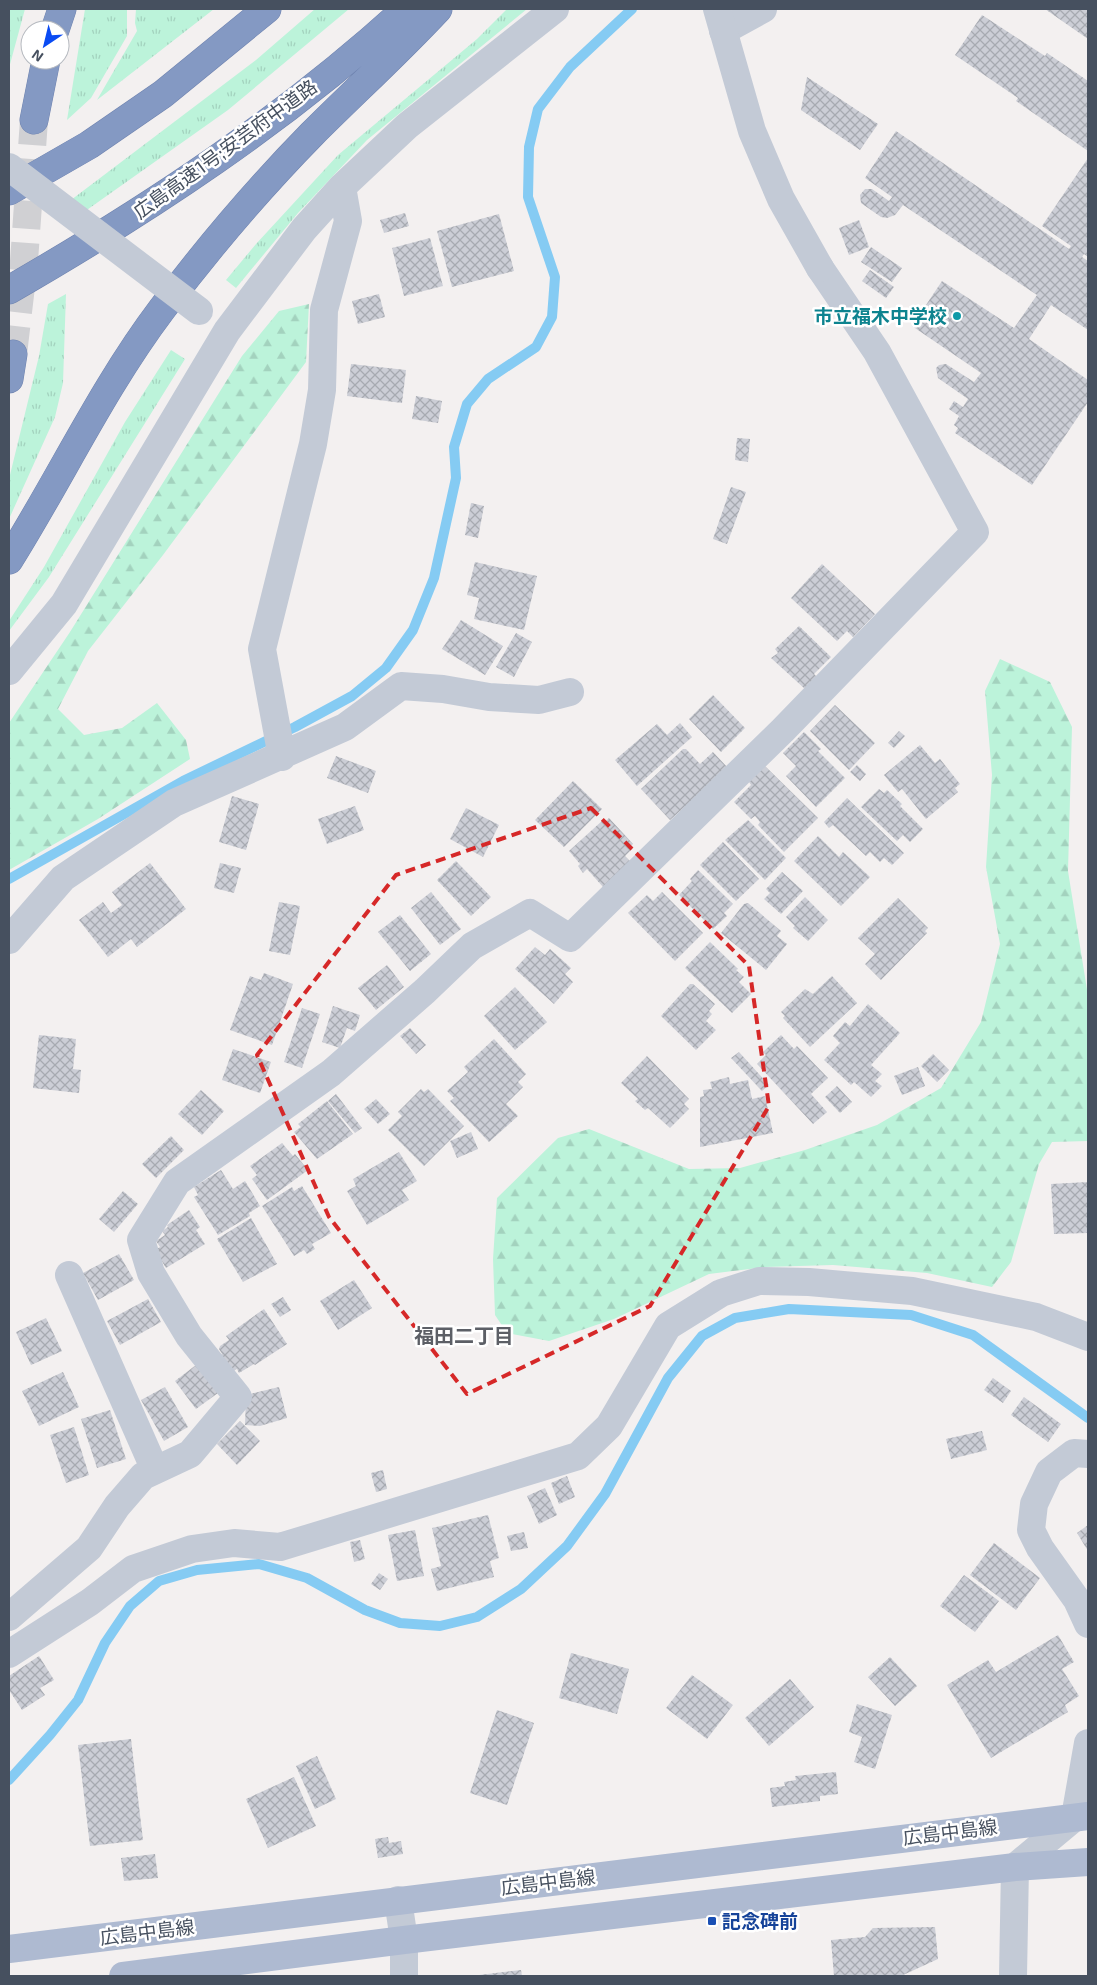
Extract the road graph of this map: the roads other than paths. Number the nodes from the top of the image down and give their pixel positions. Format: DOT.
graph roads {
  1 [pos="267,9"];
  2 [pos="406,9"];
  3 [pos="438,9"];
  4 [pos="555,9"];
  5 [pos="763,9"];
  6 [pos="720,20"];
  7 [pos="44,70"];
  8 [pos="34,120"];
  9 [pos="9,167"];
  10 [pos="342,187"];
  11 [pos="9,191"];
  12 [pos="9,290"];
  13 [pos="227,331"];
  14 [pos="9,560"];
  15 [pos="9,670"];
  16 [pos="570,692"];
  17 [pos="282,757"];
  18 [pos="9,940"];
  19 [pos="69,1275"];
  20 [pos="1088,1338"];
  21 [pos="1088,1454"];
  22 [pos="154,1470"];
  23 [pos="9,1617"];
  24 [pos="1088,1624"];
  25 [pos="9,1654"];
  26 [pos="1088,1743"];
  27 [pos="1082,1816"];
  28 [pos="1009,1825"];
  29 [pos="1088,1862"];
  30 [pos="1014,1867"];
  31 [pos="398,1900"];
  32 [pos="404,1940"];
  33 [pos="9,1949"];
  34 [pos="124,1976"];
  35 [pos="404,1976"];
  36 [pos="1012,1976"];
  1 -- 11 [label="highway"];
  2 -- 12 [label="highway, 広島高速1号;安芸府中道路"];
  3 -- 14 [label="highway"];
  4 -- 10 [label="street"];
  5 -- 6 [label="street"];
  6 -- 22 [label="street"];
  7 -- 8 [label="highway"];
  9 -- 13 [label="street, bridge"];
  10 -- 13 [label="street"];
  10 -- 17 [label="street"];
  13 -- 15 [label="street"];
  16 -- 17 [label="street"];
  17 -- 18 [label="street"];
  19 -- 22 [label="street"];
  20 -- 25 [label="street"];
  21 -- 24 [label="street"];
  22 -- 23 [label="street"];
  26 -- 27 [label="street"];
  27 -- 28 [label="main road, 広島中島線"];
  27 -- 30 [label="street"];
  28 -- 30 [label="street"];
  28 -- 31 [label="main road, 広島中島線"];
  29 -- 30 [label="main road"];
  30 -- 32 [label="main road"];
  30 -- 36 [label="street"];
  31 -- 32 [label="street"];
  31 -- 33 [label="main road, 広島中島線"];
  32 -- 34 [label="main road"];
  32 -- 35 [label="street"];
}
